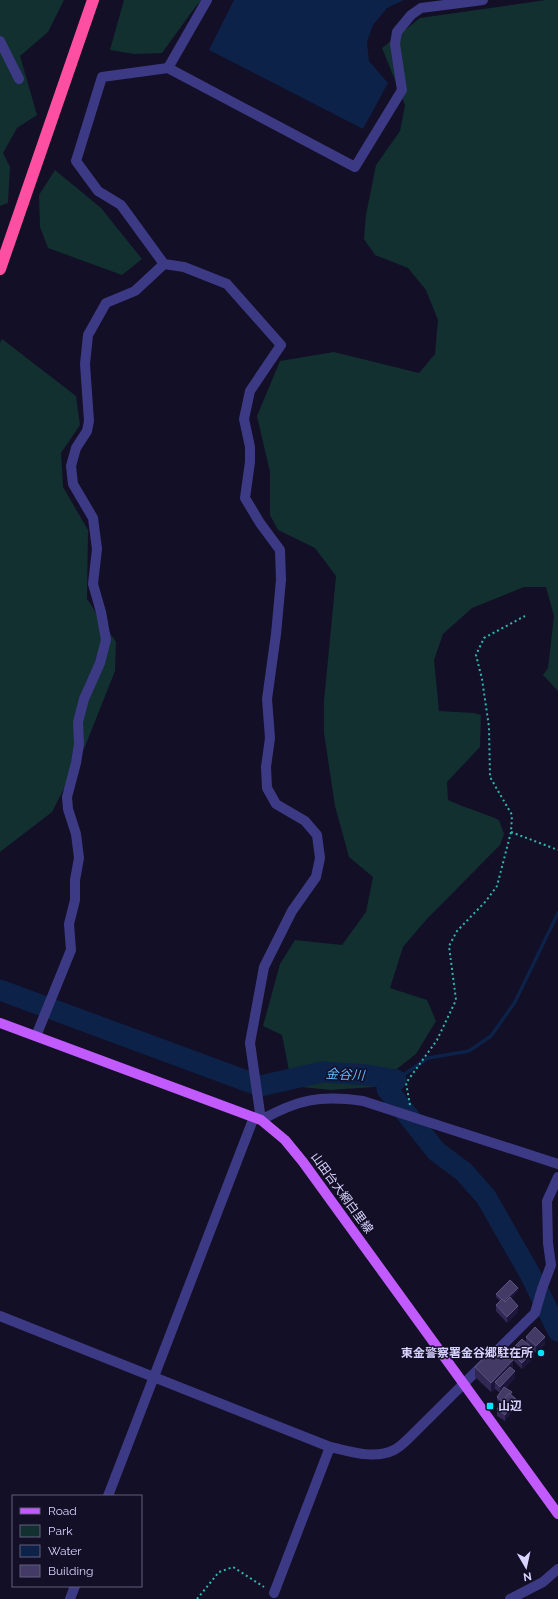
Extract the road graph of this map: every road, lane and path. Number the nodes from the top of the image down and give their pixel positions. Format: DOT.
graph roads {
  1 [pos="93,0"];
  2 [pos="207,0"];
  3 [pos="483,0"];
  4 [pos="0,41"];
  5 [pos="168,68"];
  6 [pos="19,79"];
  7 [pos="164,264"];
  8 [pos="0,269"];
  9 [pos="525,616"];
  10 [pos="511,832"];
  11 [pos="558,850"];
  12 [pos="0,1023"];
  13 [pos="36,1036"];
  14 [pos="413,1118"];
  15 [pos="258,1119"];
  16 [pos="558,1164"];
  17 [pos="558,1177"];
  18 [pos="0,1316"];
  19 [pos="153,1378"];
  20 [pos="463,1383"];
  21 [pos="330,1447"];
  22 [pos="108,1495"];
  23 [pos="558,1514"];
  24 [pos="558,1568"];
  25 [pos="74,1587"];
  26 [pos="274,1593"];
  27 [pos="70,1599"];
  28 [pos="197,1599"];
  29 [pos="510,1599"];
  1 -- 8 [label="highway"];
  2 -- 5 [label="street"];
  3 -- 5 [label="street"];
  4 -- 6 [label="street"];
  5 -- 7 [label="street"];
  7 -- 13 [label="street"];
  7 -- 15 [label="street"];
  9 -- 10 [label="path"];
  10 -- 11 [label="path"];
  10 -- 14 [label="path"];
  12 -- 13 [label="main road, 山田台大網白里線"];
  13 -- 15 [label="main road, 山田台大網白里線"];
  14 -- 15 [label="street"];
  14 -- 16 [label="street"];
  15 -- 19 [label="street"];
  15 -- 20 [label="main road, 山田台大網白里線"];
  17 -- 20 [label="street"];
  18 -- 19 [label="street"];
  19 -- 21 [label="street"];
  19 -- 22 [label="street"];
  20 -- 21 [label="street"];
  20 -- 23 [label="main road, 山田台大網白里線"];
  21 -- 26 [label="street"];
  24 -- 29 [label="street"];
  25 -- 27 [label="street"];
  26 -- 28 [label="path"];
}
